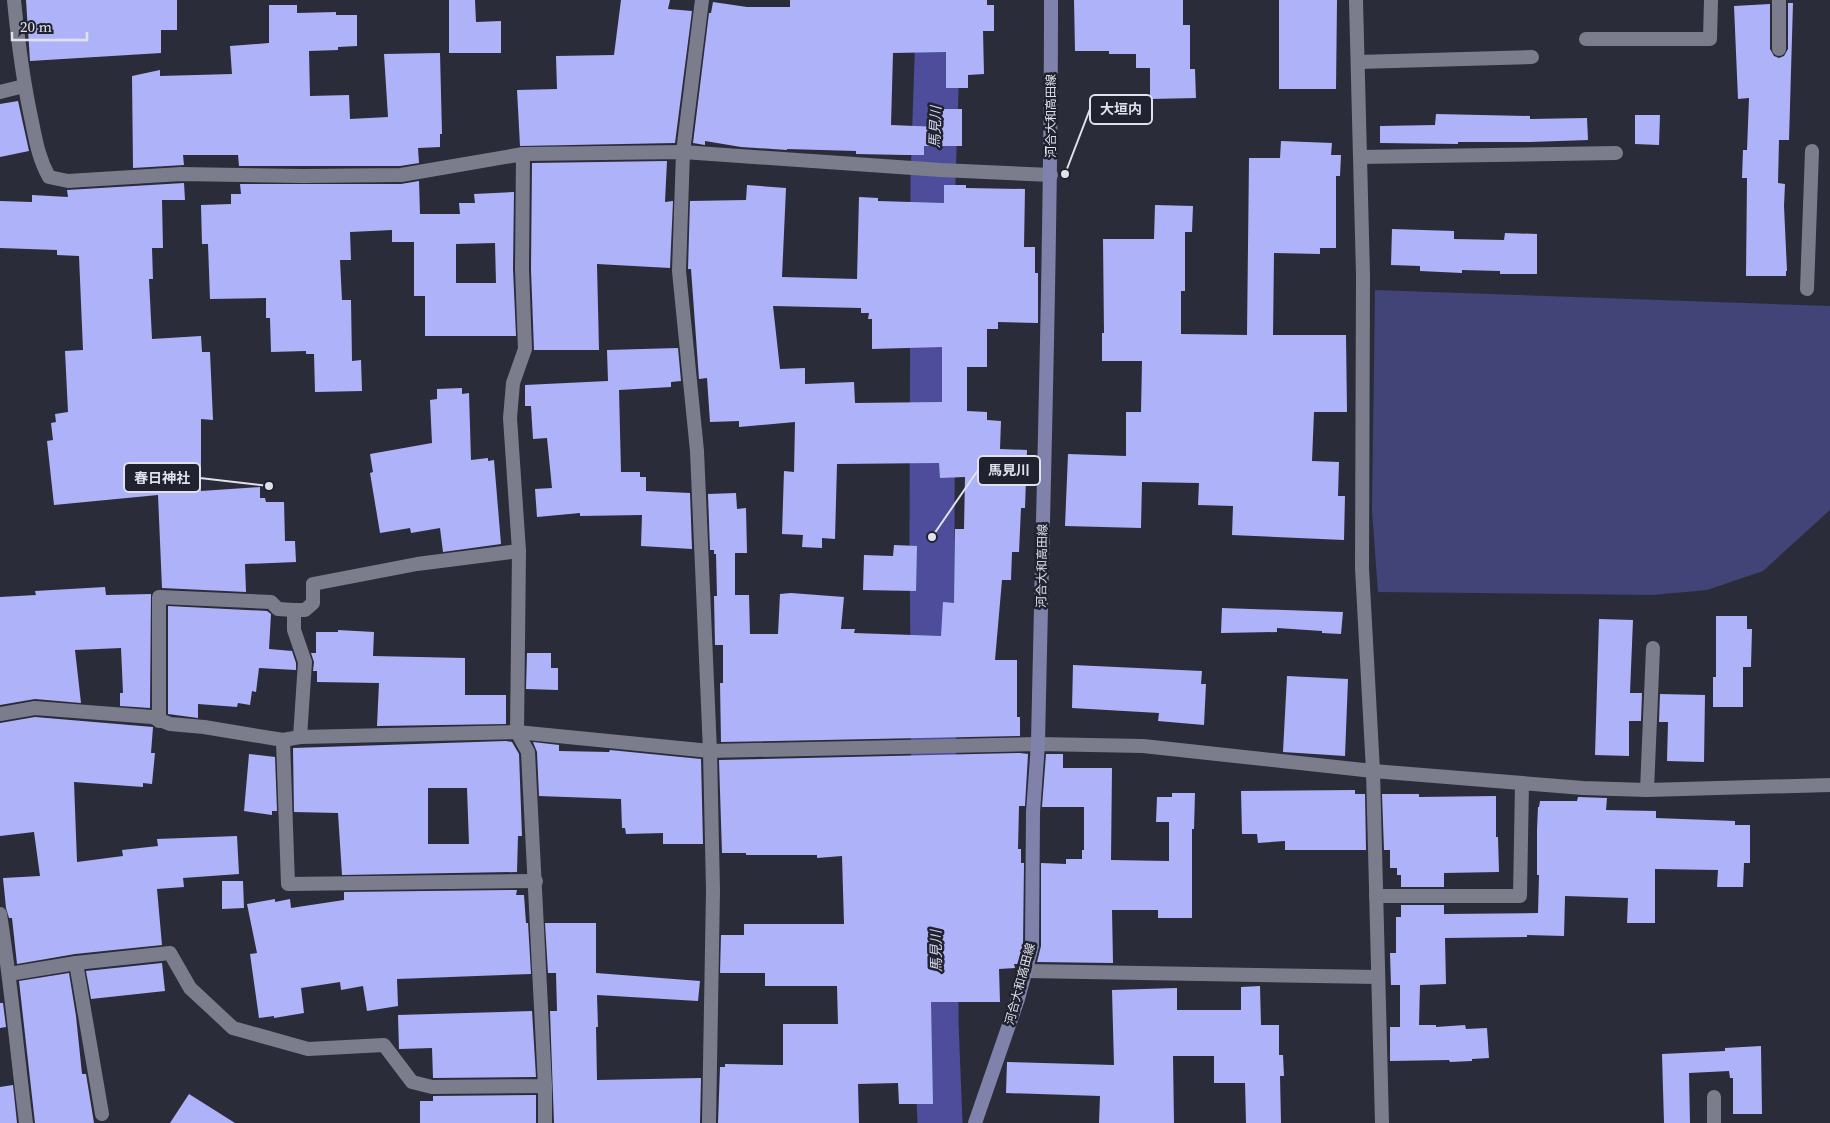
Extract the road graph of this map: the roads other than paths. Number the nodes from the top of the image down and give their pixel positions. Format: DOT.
graph roads {
  1 [pos="14,0"];
  2 [pos="702,0"];
  3 [pos="1051,0"];
  4 [pos="1356,0"];
  5 [pos="1711,0"];
  6 [pos="1779,0"];
  7 [pos="1586,39"];
  8 [pos="1779,49"];
  9 [pos="1532,57"];
  10 [pos="1358,62"];
  11 [pos="24,86"];
  12 [pos="0,92"];
  13 [pos="1812,151"];
  14 [pos="683,152"];
  15 [pos="1616,153"];
  16 [pos="523,154"];
  17 [pos="1360,157"];
  18 [pos="1051,175"];
  19 [pos="1807,289"];
  20 [pos="519,551"];
  21 [pos="294,610"];
  22 [pos="1652,648"];
  23 [pos="0,714"];
  24 [pos="160,721"];
  25 [pos="517,732"];
  26 [pos="300,737"];
  27 [pos="283,740"];
  28 [pos="1038,744"];
  29 [pos="710,751"];
  30 [pos="1373,771"];
  31 [pos="1522,783"];
  32 [pos="1830,785"];
  33 [pos="1647,790"];
  34 [pos="536,881"];
  35 [pos="1376,896"];
  36 [pos="0,914"];
  37 [pos="76,963"];
  38 [pos="1026,971"];
  39 [pos="9,974"];
  40 [pos="1378,977"];
  41 [pos="545,1086"];
  42 [pos="1714,1096"];
  43 [pos="102,1114"];
  44 [pos="26,1123"];
  45 [pos="544,1123"];
  46 [pos="709,1123"];
  47 [pos="975,1123"];
  48 [pos="1382,1123"];
  49 [pos="1714,1123"];
  1 -- 11 [label="street"];
  2 -- 14 [label="street"];
  3 -- 18 [label="main road, 河合大和高田線"];
  4 -- 10 [label="street"];
  5 -- 7 [label="street"];
  6 -- 8 [label="street"];
  9 -- 10 [label="street"];
  10 -- 17 [label="street"];
  11 -- 12 [label="street"];
  11 -- 16 [label="street"];
  13 -- 19 [label="street"];
  14 -- 16 [label="street"];
  14 -- 18 [label="street"];
  14 -- 29 [label="street"];
  15 -- 17 [label="street"];
  16 -- 20 [label="street"];
  17 -- 30 [label="street"];
  18 -- 28 [label="main road, 河合大和高田線"];
  20 -- 21 [label="street"];
  20 -- 25 [label="street"];
  21 -- 24 [label="street"];
  21 -- 26 [label="street"];
  22 -- 33 [label="street"];
  23 -- 24 [label="street"];
  24 -- 27 [label="street"];
  25 -- 26 [label="street"];
  25 -- 29 [label="street"];
  25 -- 34 [label="street"];
  26 -- 27 [label="street"];
  27 -- 34 [label="street"];
  28 -- 29 [label="street"];
  28 -- 30 [label="street"];
  28 -- 38 [label="main road, 河合大和高田線"];
  29 -- 46 [label="street"];
  30 -- 31 [label="street"];
  30 -- 35 [label="street"];
  31 -- 33 [label="street"];
  31 -- 35 [label="street"];
  32 -- 33 [label="street"];
  34 -- 41 [label="street"];
  35 -- 40 [label="street"];
  36 -- 39 [label="street"];
  37 -- 39 [label="street"];
  37 -- 41 [label="street"];
  37 -- 43 [label="street"];
  38 -- 40 [label="street"];
  38 -- 47 [label="main road, 河合大和高田線"];
  39 -- 44 [label="street"];
  40 -- 48 [label="street"];
  41 -- 45 [label="street"];
  42 -- 49 [label="street"];
}
